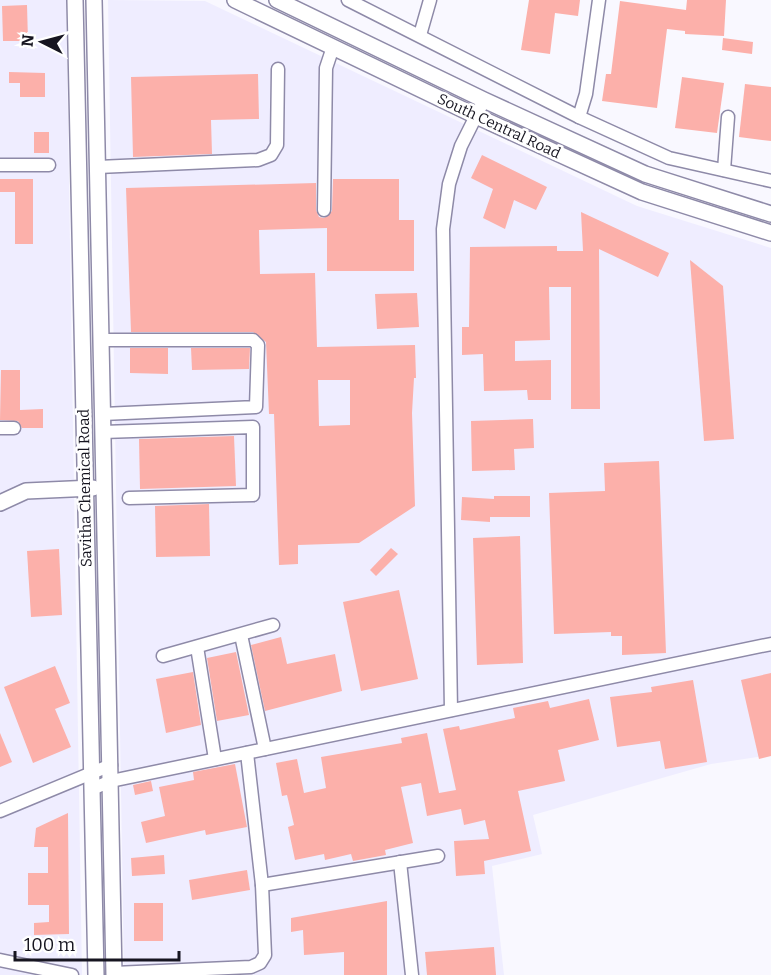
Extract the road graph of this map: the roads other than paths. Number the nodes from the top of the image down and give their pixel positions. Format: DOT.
graph roads {
  1 [pos="75,0"];
  2 [pos="94,0"];
  3 [pos="235,0"];
  4 [pos="278,0"];
  5 [pos="348,0"];
  6 [pos="430,0"];
  7 [pos="599,0"];
  8 [pos="420,35"];
  9 [pos="333,47"];
  10 [pos="278,69"];
  11 [pos="484,100"];
  12 [pos="476,116"];
  13 [pos="579,117"];
  14 [pos="728,117"];
  15 [pos="0,165"];
  16 [pos="49,165"];
  17 [pos="98,167"];
  18 [pos="724,170"];
  19 [pos="771,181"];
  20 [pos="324,210"];
  21 [pos="771,214"];
  22 [pos="771,233"];
  23 [pos="101,340"];
  24 [pos="103,414"];
  25 [pos="0,428"];
  26 [pos="14,428"];
  27 [pos="104,432"];
  28 [pos="105,488"];
  29 [pos="85,489"];
  30 [pos="129,498"];
  31 [pos="0,503"];
  32 [pos="273,625"];
  33 [pos="241,635"];
  34 [pos="771,644"];
  35 [pos="196,647"];
  36 [pos="162,656"];
  37 [pos="451,710"];
  38 [pos="265,749"];
  39 [pos="247,753"];
  40 [pos="215,759"];
  41 [pos="111,765"];
  42 [pos="91,773"];
  43 [pos="111,781"];
  44 [pos="92,789"];
  45 [pos="0,811"];
  46 [pos="438,856"];
  47 [pos="400,862"];
  48 [pos="262,885"];
  49 [pos="0,960"];
  50 [pos="114,974"];
  51 [pos="72,975"];
  52 [pos="96,975"];
  53 [pos="412,975"];
  1 -- 29 [label="main road, Savitha Chemical Road"];
  2 -- 17 [label="main road, Savitha Chemical Road"];
  3 -- 9 [label="main road, South Central Road"];
  4 -- 11 [label="main road, South Central Road"];
  5 -- 8 [label="street"];
  6 -- 8 [label="street"];
  7 -- 13 [label="street"];
  8 -- 13 [label="street"];
  9 -- 12 [label="main road, South Central Road"];
  9 -- 20 [label="street"];
  10 -- 17 [label="street"];
  11 -- 12 [label="street"];
  11 -- 21 [label="main road, South Central Road"];
  12 -- 22 [label="main road, South Central Road"];
  12 -- 37 [label="street"];
  13 -- 18 [label="street"];
  14 -- 18 [label="street"];
  15 -- 16 [label="street"];
  17 -- 23 [label="main road, Savitha Chemical Road"];
  18 -- 19 [label="street"];
  23 -- 24 [label="main road, Savitha Chemical Road"];
  23 -- 24 [label="street"];
  24 -- 27 [label="main road, Savitha Chemical Road"];
  25 -- 26 [label="street"];
  27 -- 28 [label="main road, Savitha Chemical Road"];
  27 -- 30 [label="street"];
  28 -- 29 [label="main road"];
  28 -- 41 [label="main road, Savitha Chemical Road"];
  29 -- 31 [label="main road"];
  29 -- 42 [label="main road, Savitha Chemical Road"];
  32 -- 33 [label="street"];
  33 -- 35 [label="street"];
  33 -- 38 [label="street"];
  34 -- 37 [label="street"];
  35 -- 36 [label="street"];
  35 -- 40 [label="street"];
  37 -- 38 [label="street"];
  38 -- 39 [label="street"];
  39 -- 40 [label="street"];
  39 -- 48 [label="street"];
  40 -- 43 [label="street"];
  41 -- 42 [label="street"];
  41 -- 43 [label="main road, Savitha Chemical Road"];
  42 -- 44 [label="main road, Savitha Chemical Road"];
  42 -- 45 [label="street"];
  43 -- 44 [label="street"];
  43 -- 50 [label="main road, Savitha Chemical Road"];
  44 -- 52 [label="main road, Savitha Chemical Road"];
  46 -- 47 [label="street"];
  47 -- 48 [label="street"];
  47 -- 53 [label="street"];
  48 -- 50 [label="street"];
  49 -- 51 [label="street"];
}
